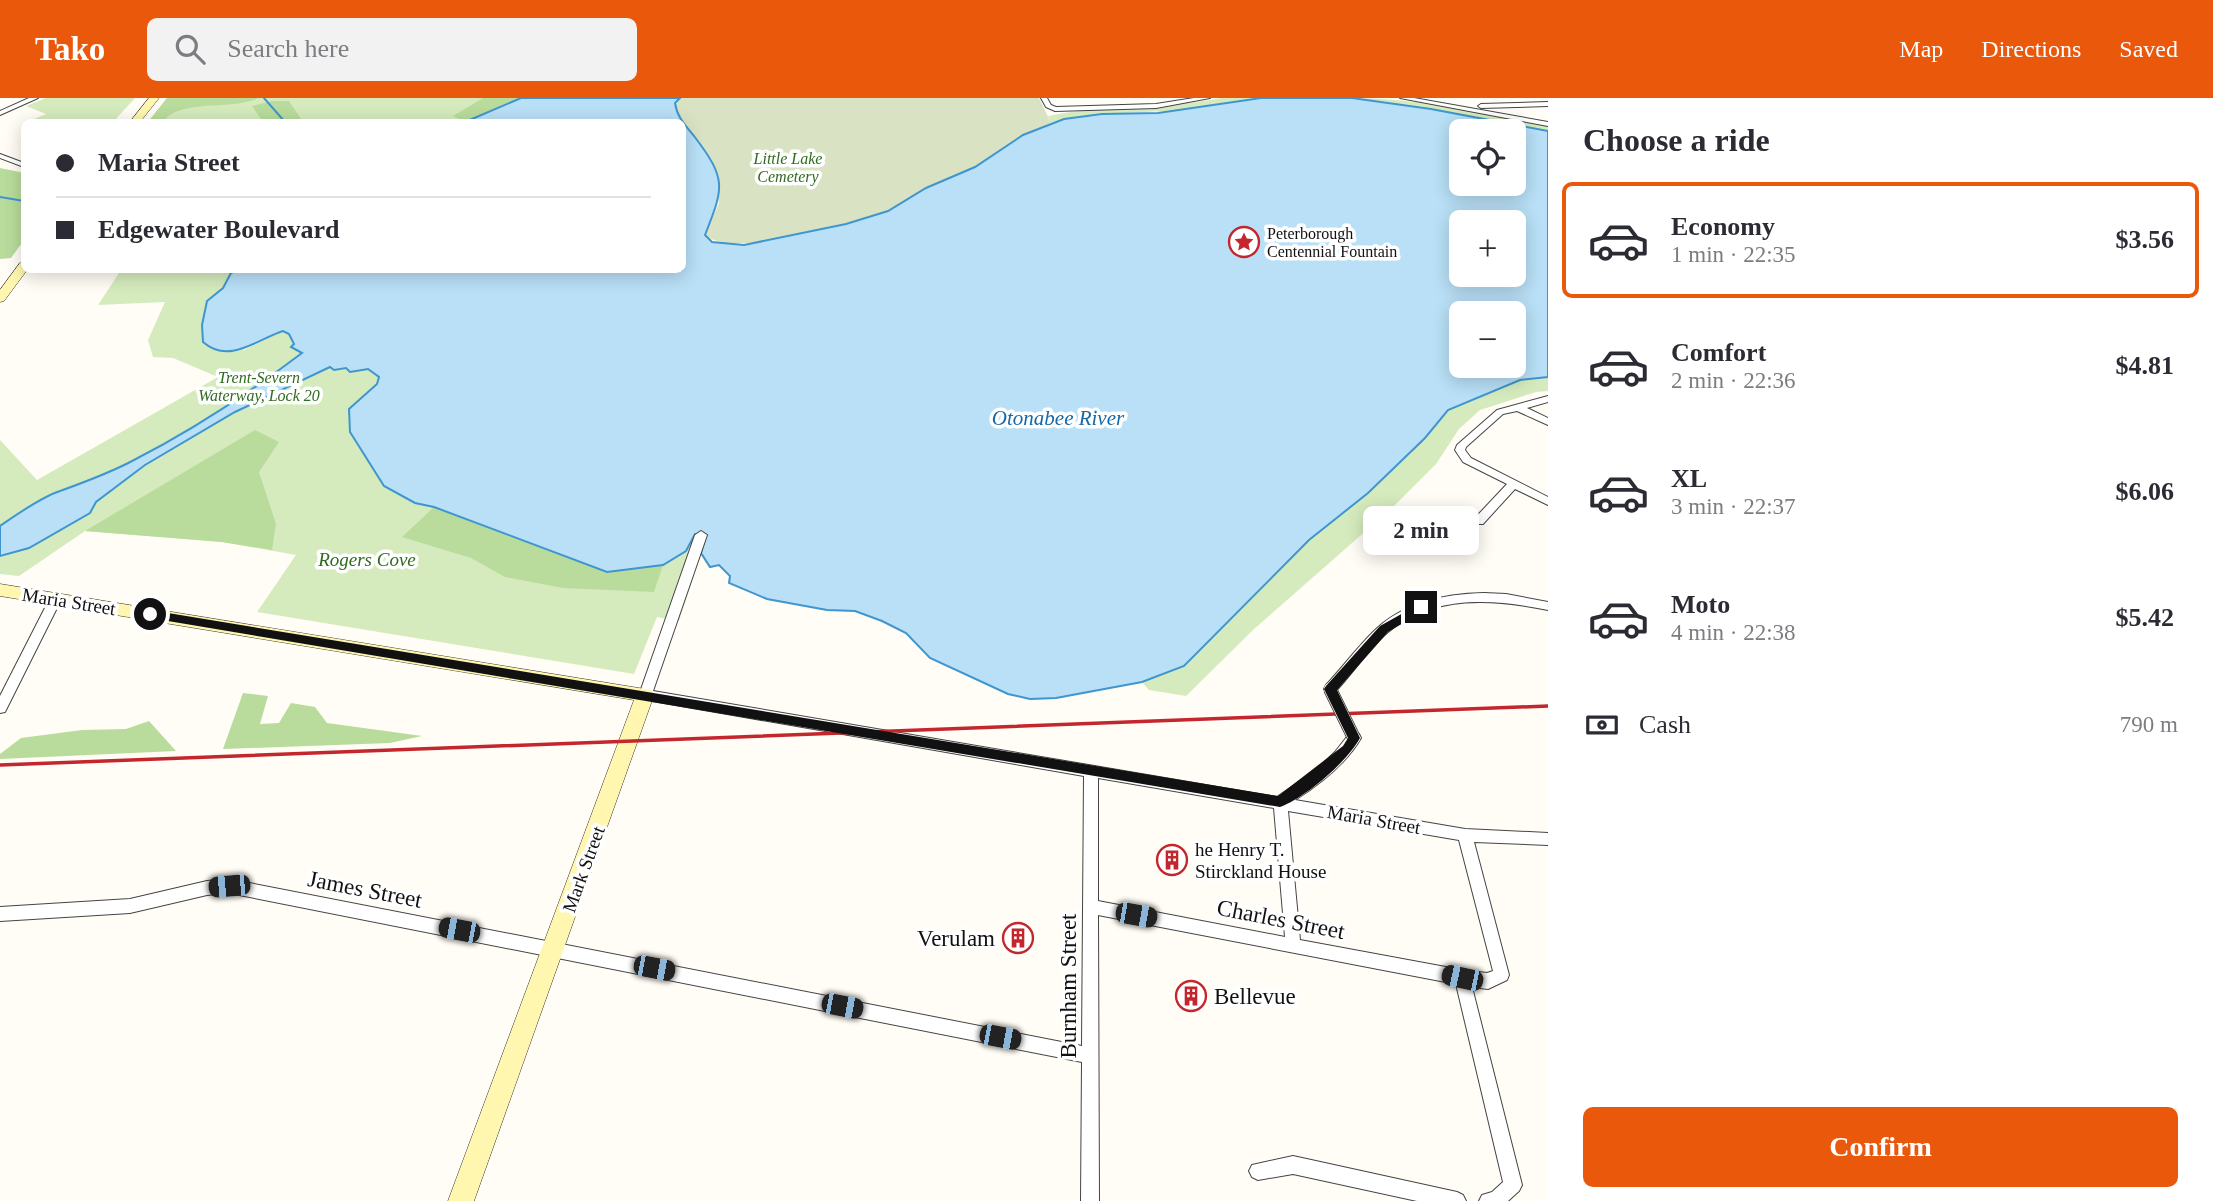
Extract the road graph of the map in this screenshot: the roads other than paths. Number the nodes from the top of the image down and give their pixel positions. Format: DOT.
graph roads {
  1 [pos="35,98"];
  2 [pos="154,98"];
  3 [pos="1044,98"];
  4 [pos="1207,98"];
  5 [pos="1403,98"];
  6 [pos="1538,98"];
  7 [pos="1547,104"];
  8 [pos="1456,107"];
  9 [pos="0,113"];
  10 [pos="137,119"];
  11 [pos="1548,124"];
  12 [pos="0,156"];
  13 [pos="21,164"];
  14 [pos="21,270"];
  15 [pos="0,298"];
  16 [pos="1548,398"];
  17 [pos="1517,407"];
  18 [pos="1548,422"];
  19 [pos="1513,484"];
  20 [pos="1548,501"];
  21 [pos="1479,520"];
  22 [pos="701,535"];
  23 [pos="0,590"];
  24 [pos="56,598"];
  25 [pos="1548,606"];
  26 [pos="645,695"];
  27 [pos="0,708"];
  28 [pos="1091,770"];
  29 [pos="1280,802"];
  30 [pos="1465,835"];
  31 [pos="1548,839"];
  32 [pos="1091,907"];
  33 [pos="0,914"];
  34 [pos="1293,944"];
  35 [pos="554,948"];
  36 [pos="1462,978"];
  37 [pos="1091,1056"];
  38 [pos="1258,1171"];
  39 [pos="461,1201"];
  40 [pos="1090,1201"];
  41 [pos="1457,1201"];
  42 [pos="1488,1201"];
  1 -- 9 [label="street"];
  2 -- 10 [label="street"];
  3 -- 4 [label="street"];
  5 -- 8 [label="street"];
  6 -- 7 [label="street"];
  7 -- 8 [label="street"];
  8 -- 11 [label="street"];
  12 -- 13 [label="street"];
  14 -- 15 [label="street"];
  16 -- 17 [label="street"];
  17 -- 18 [label="street"];
  17 -- 19 [label="street"];
  19 -- 20 [label="street"];
  19 -- 21 [label="street"];
  22 -- 26 [label="street, Mark Street"];
  23 -- 24 [label="street, Maria Street"];
  24 -- 26 [label="street, Maria Street"];
  24 -- 27 [label="street"];
  25 -- 29 [label="street, bridge"];
  26 -- 28 [label="street, Maria Street"];
  26 -- 35 [label="street, Mark Street"];
  28 -- 29 [label="street, Maria Street"];
  28 -- 32 [label="street, Burnham Street"];
  29 -- 30 [label="street, Maria Street"];
  29 -- 34 [label="street"];
  30 -- 31 [label="street, Maria Street"];
  30 -- 36 [label="street, Charles Street"];
  32 -- 34 [label="street, Charles Street"];
  32 -- 37 [label="street, Burnham Street"];
  33 -- 35 [label="street, James Street"];
  34 -- 36 [label="street, Charles Street"];
  35 -- 37 [label="street, James Street"];
  35 -- 39 [label="street, Mark Street"];
  36 -- 42 [label="street"];
  37 -- 40 [label="street, Burnham Street"];
  38 -- 41 [label="street"];
}
